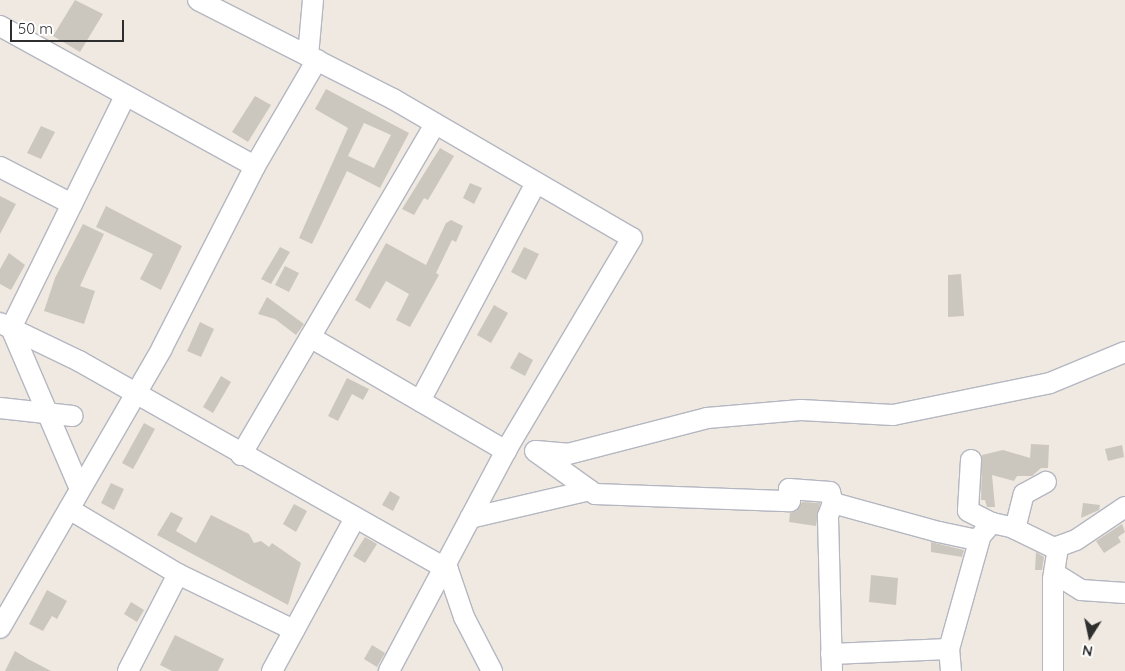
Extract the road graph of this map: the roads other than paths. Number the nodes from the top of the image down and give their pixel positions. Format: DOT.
graph roads {
  1 [pos="198,0"];
  2 [pos="313,0"];
  3 [pos="0,26"];
  4 [pos="312,58"];
  5 [pos="124,96"];
  6 [pos="435,124"];
  7 [pos="255,166"];
  8 [pos="0,167"];
  9 [pos="536,182"];
  10 [pos="72,204"];
  11 [pos="6,325"];
  12 [pos="310,337"];
  13 [pos="1125,352"];
  14 [pos="135,394"];
  15 [pos="420,401"];
  16 [pos="0,408"];
  17 [pos="49,416"];
  18 [pos="73,416"];
  19 [pos="509,446"];
  20 [pos="535,451"];
  21 [pos="241,455"];
  22 [pos="971,460"];
  23 [pos="1046,482"];
  24 [pos="80,489"];
  25 [pos="590,490"];
  26 [pos="833,504"];
  27 [pos="1125,506"];
  28 [pos="69,509"];
  29 [pos="355,518"];
  30 [pos="470,518"];
  31 [pos="1015,529"];
  32 [pos="986,531"];
  33 [pos="1058,547"];
  34 [pos="444,568"];
  35 [pos="1054,573"];
  36 [pos="178,574"];
  37 [pos="1125,593"];
  38 [pos="2,621"];
  39 [pos="294,630"];
  40 [pos="949,649"];
  41 [pos="831,662"];
  42 [pos="128,671"];
  43 [pos="272,671"];
  44 [pos="389,671"];
  45 [pos="492,671"];
  46 [pos="951,671"];
  47 [pos="1053,671"];
  1 -- 4 [label="street"];
  2 -- 4 [label="street"];
  3 -- 5 [label="street"];
  4 -- 6 [label="street"];
  4 -- 7 [label="street"];
  5 -- 7 [label="street"];
  5 -- 10 [label="street"];
  6 -- 9 [label="street"];
  6 -- 12 [label="street"];
  7 -- 14 [label="street"];
  8 -- 10 [label="street"];
  9 -- 15 [label="street"];
  9 -- 19 [label="street"];
  10 -- 11 [label="street"];
  11 -- 14 [label="street"];
  11 -- 17 [label="street"];
  12 -- 15 [label="street"];
  12 -- 21 [label="street"];
  13 -- 20 [label="street"];
  14 -- 21 [label="street"];
  14 -- 24 [label="street"];
  15 -- 19 [label="street"];
  16 -- 17 [label="street"];
  17 -- 18 [label="street"];
  17 -- 24 [label="street"];
  19 -- 20 [label="street"];
  19 -- 30 [label="street"];
  20 -- 25 [label="street"];
  21 -- 29 [label="street"];
  22 -- 32 [label="street"];
  23 -- 31 [label="street"];
  24 -- 28 [label="street"];
  25 -- 26 [label="street"];
  25 -- 30 [label="street"];
  26 -- 32 [label="street"];
  26 -- 41 [label="street"];
  27 -- 33 [label="street"];
  28 -- 36 [label="street"];
  28 -- 38 [label="street"];
  29 -- 34 [label="street"];
  29 -- 39 [label="street"];
  30 -- 34 [label="street"];
  31 -- 32 [label="street"];
  31 -- 33 [label="street"];
  32 -- 40 [label="street"];
  33 -- 35 [label="street"];
  34 -- 44 [label="street"];
  34 -- 45 [label="street"];
  35 -- 37 [label="street"];
  35 -- 47 [label="street"];
  36 -- 39 [label="street"];
  36 -- 42 [label="street"];
  39 -- 43 [label="street"];
  40 -- 41 [label="street"];
  40 -- 46 [label="street"];
}
